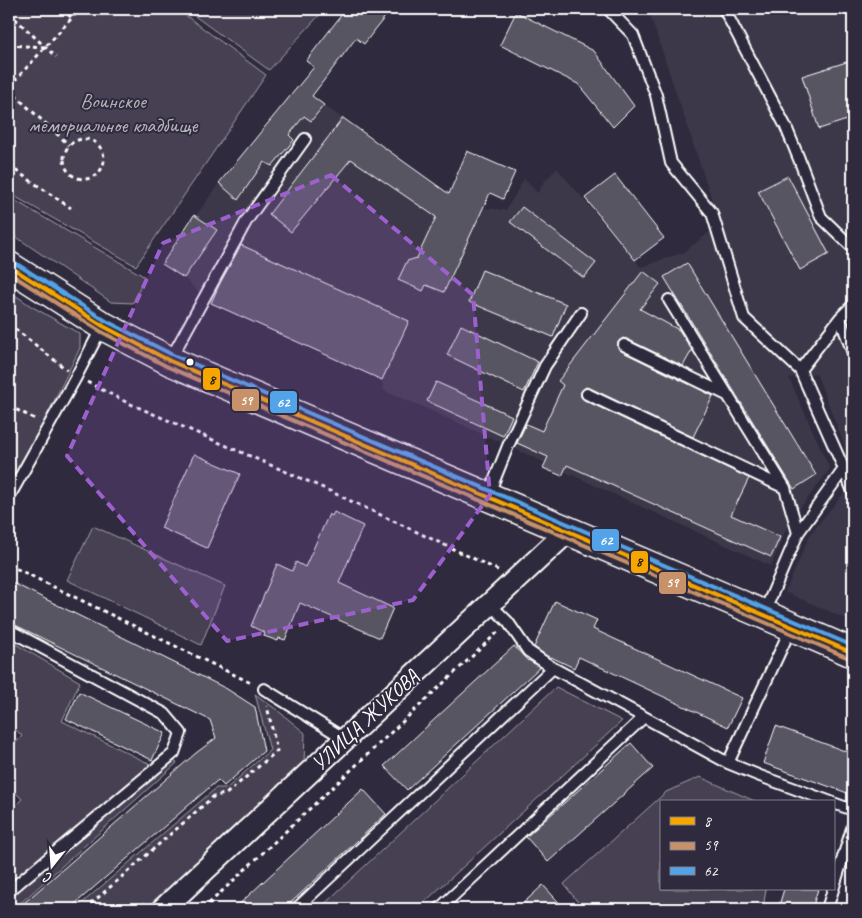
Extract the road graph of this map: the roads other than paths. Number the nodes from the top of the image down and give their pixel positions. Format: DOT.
graph roads {
  1 [pos="608,9"];
  2 [pos="724,9"];
  3 [pos="305,139"];
  4 [pos="853,248"];
  5 [pos="9,266"];
  6 [pos="669,300"];
  7 [pos="853,305"];
  8 [pos="580,313"];
  9 [pos="840,318"];
  10 [pos="103,326"];
  11 [pos="624,345"];
  12 [pos="853,353"];
  13 [pos="170,361"];
  14 [pos="800,370"];
  15 [pos="587,394"];
  16 [pos="729,397"];
  17 [pos="844,469"];
  18 [pos="786,488"];
  19 [pos="853,492"];
  20 [pos="9,497"];
  21 [pos="488,497"];
  22 [pos="568,531"];
  23 [pos="798,533"];
  24 [pos="490,604"];
  25 [pos="764,614"];
  26 [pos="792,626"];
  27 [pos="9,630"];
  28 [pos="853,653"];
  29 [pos="553,668"];
  30 [pos="264,689"];
  31 [pos="644,717"];
  32 [pos="345,740"];
  33 [pos="728,763"];
  34 [pos="826,800"];
  35 [pos="834,803"];
  36 [pos="853,810"];
  37 [pos="853,825"];
  38 [pos="834,886"];
  39 [pos="833,890"];
  40 [pos="9,891"];
  41 [pos="163,909"];
  42 [pos="296,909"];
  43 [pos="439,909"];
  44 [pos="827,909"];
  1 -- 14 [label="lane"];
  2 -- 4 [label="lane"];
  3 -- 13 [label="lane"];
  5 -- 10 [label="main road"];
  6 -- 16 [label="lane"];
  7 -- 9 [label="lane"];
  8 -- 21 [label="lane"];
  9 -- 12 [label="lane"];
  9 -- 14 [label="lane"];
  10 -- 13 [label="main road"];
  10 -- 20 [label="lane"];
  11 -- 16 [label="lane"];
  13 -- 21 [label="main road"];
  14 -- 17 [label="lane"];
  15 -- 18 [label="lane"];
  16 -- 18 [label="lane"];
  17 -- 19 [label="lane"];
  17 -- 23 [label="lane"];
  18 -- 23 [label="lane"];
  21 -- 22 [label="main road"];
  22 -- 24 [label="street, УЛИЦА ЖУКОВА"];
  22 -- 25 [label="main road"];
  23 -- 25 [label="lane"];
  24 -- 29 [label="lane"];
  24 -- 32 [label="street, УЛИЦА ЖУКОВА"];
  25 -- 26 [label="main road"];
  26 -- 28 [label="main road"];
  26 -- 33 [label="lane"];
  27 -- 40 [label="lane"];
  29 -- 31 [label="lane"];
  29 -- 42 [label="lane"];
  30 -- 32 [label="lane"];
  31 -- 33 [label="lane"];
  31 -- 43 [label="lane"];
  32 -- 41 [label="street, УЛИЦА ЖУКОВА"];
  33 -- 34 [label="lane"];
  35 -- 36 [label="lane"];
  37 -- 38 [label="lane"];
  39 -- 44 [label="lane"];
}
